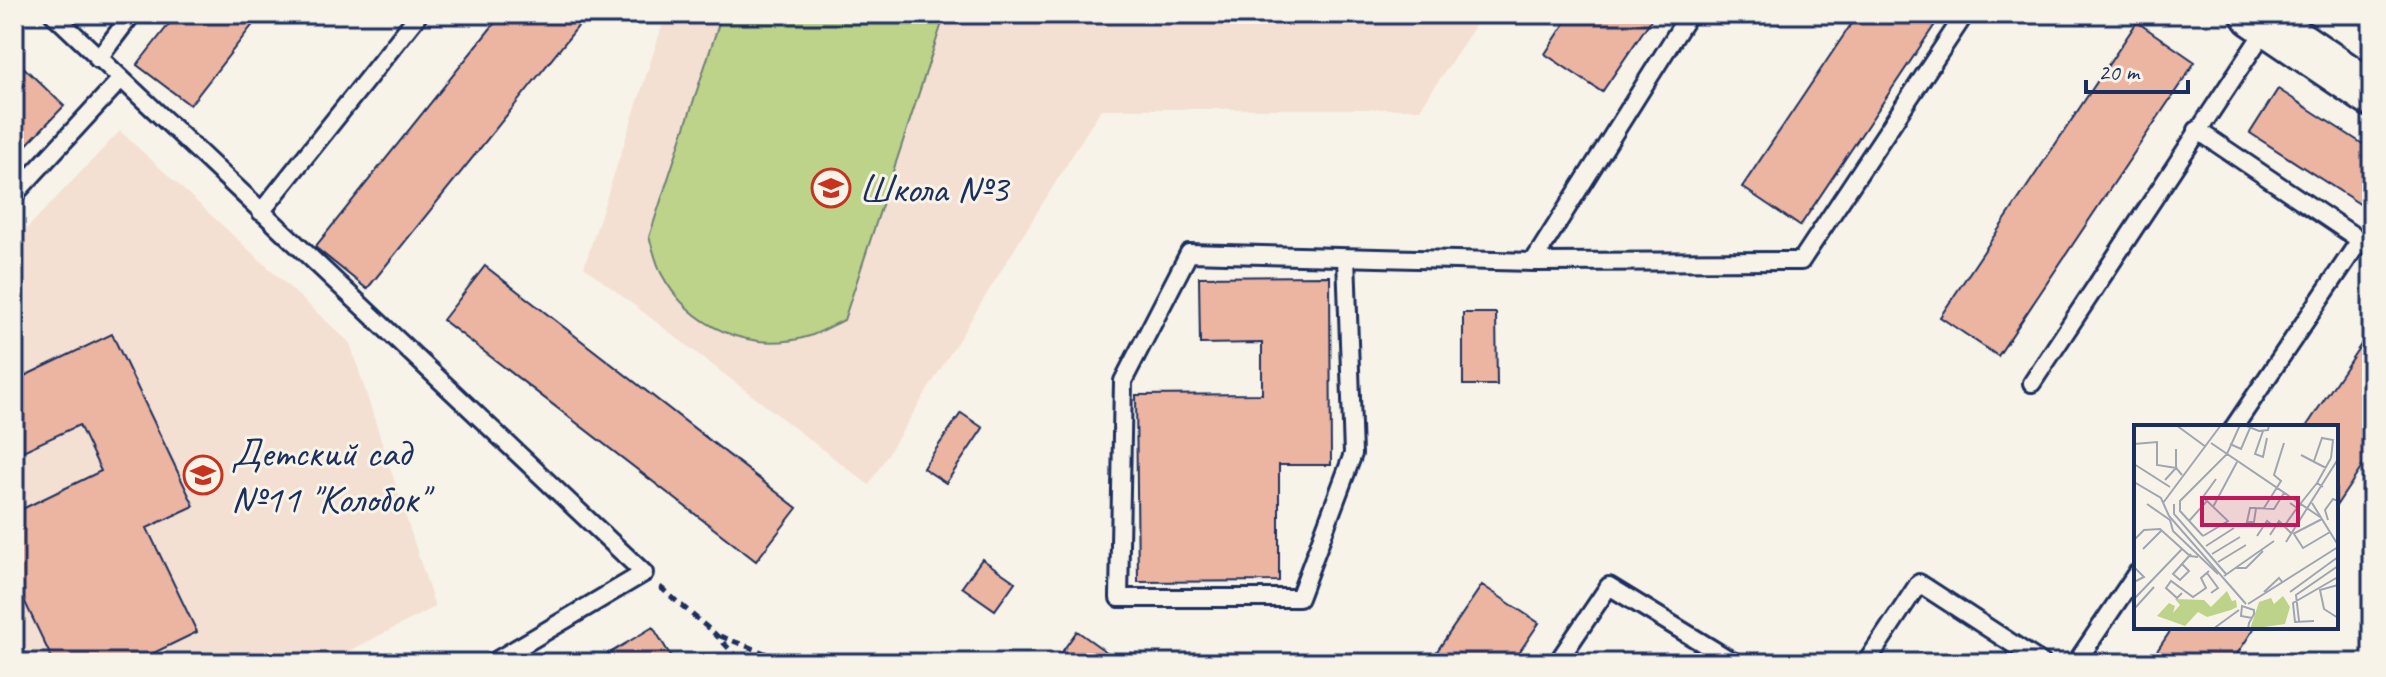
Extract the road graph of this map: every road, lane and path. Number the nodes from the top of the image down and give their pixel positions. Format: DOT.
graph roads {
  1 [pos="53,14"];
  2 [pos="132,14"];
  3 [pos="419,14"];
  4 [pos="1689,14"];
  5 [pos="1965,14"];
  6 [pos="2261,19"];
  7 [pos="98,59"];
  8 [pos="120,80"];
  9 [pos="2372,94"];
  10 [pos="2197,130"];
  11 [pos="14,195"];
  12 [pos="261,212"];
  13 [pos="2366,243"];
  14 [pos="1346,258"];
  15 [pos="1533,262"];
  16 [pos="2032,383"];
  17 [pos="2235,425"];
  18 [pos="644,573"];
  19 [pos="2134,577"];
  20 [pos="715,634"];
  21 [pos="492,663"];
  22 [pos="743,663"];
  23 [pos="791,663"];
  24 [pos="1557,663"];
  25 [pos="1735,663"];
  26 [pos="1866,663"];
  27 [pos="2042,663"];
  28 [pos="2076,663"];
  1 -- 7 [label="lane"];
  2 -- 7 [label="lane"];
  3 -- 12 [label="lane"];
  4 -- 15 [label="lane"];
  5 -- 15 [label="lane"];
  6 -- 9 [label="street"];
  6 -- 10 [label="lane"];
  7 -- 8 [label="lane"];
  8 -- 11 [label="lane"];
  8 -- 12 [label="lane"];
  10 -- 13 [label="lane"];
  10 -- 16 [label="lane"];
  12 -- 18 [label="lane"];
  13 -- 17 [label="lane"];
  14 -- 14 [label="lane"];
  14 -- 15 [label="lane"];
  18 -- 20 [label="path"];
  18 -- 21 [label="lane"];
  19 -- 28 [label="lane"];
  20 -- 22 [label="path"];
  20 -- 23 [label="path"];
  24 -- 25 [label="lane"];
  26 -- 27 [label="lane"];
}
